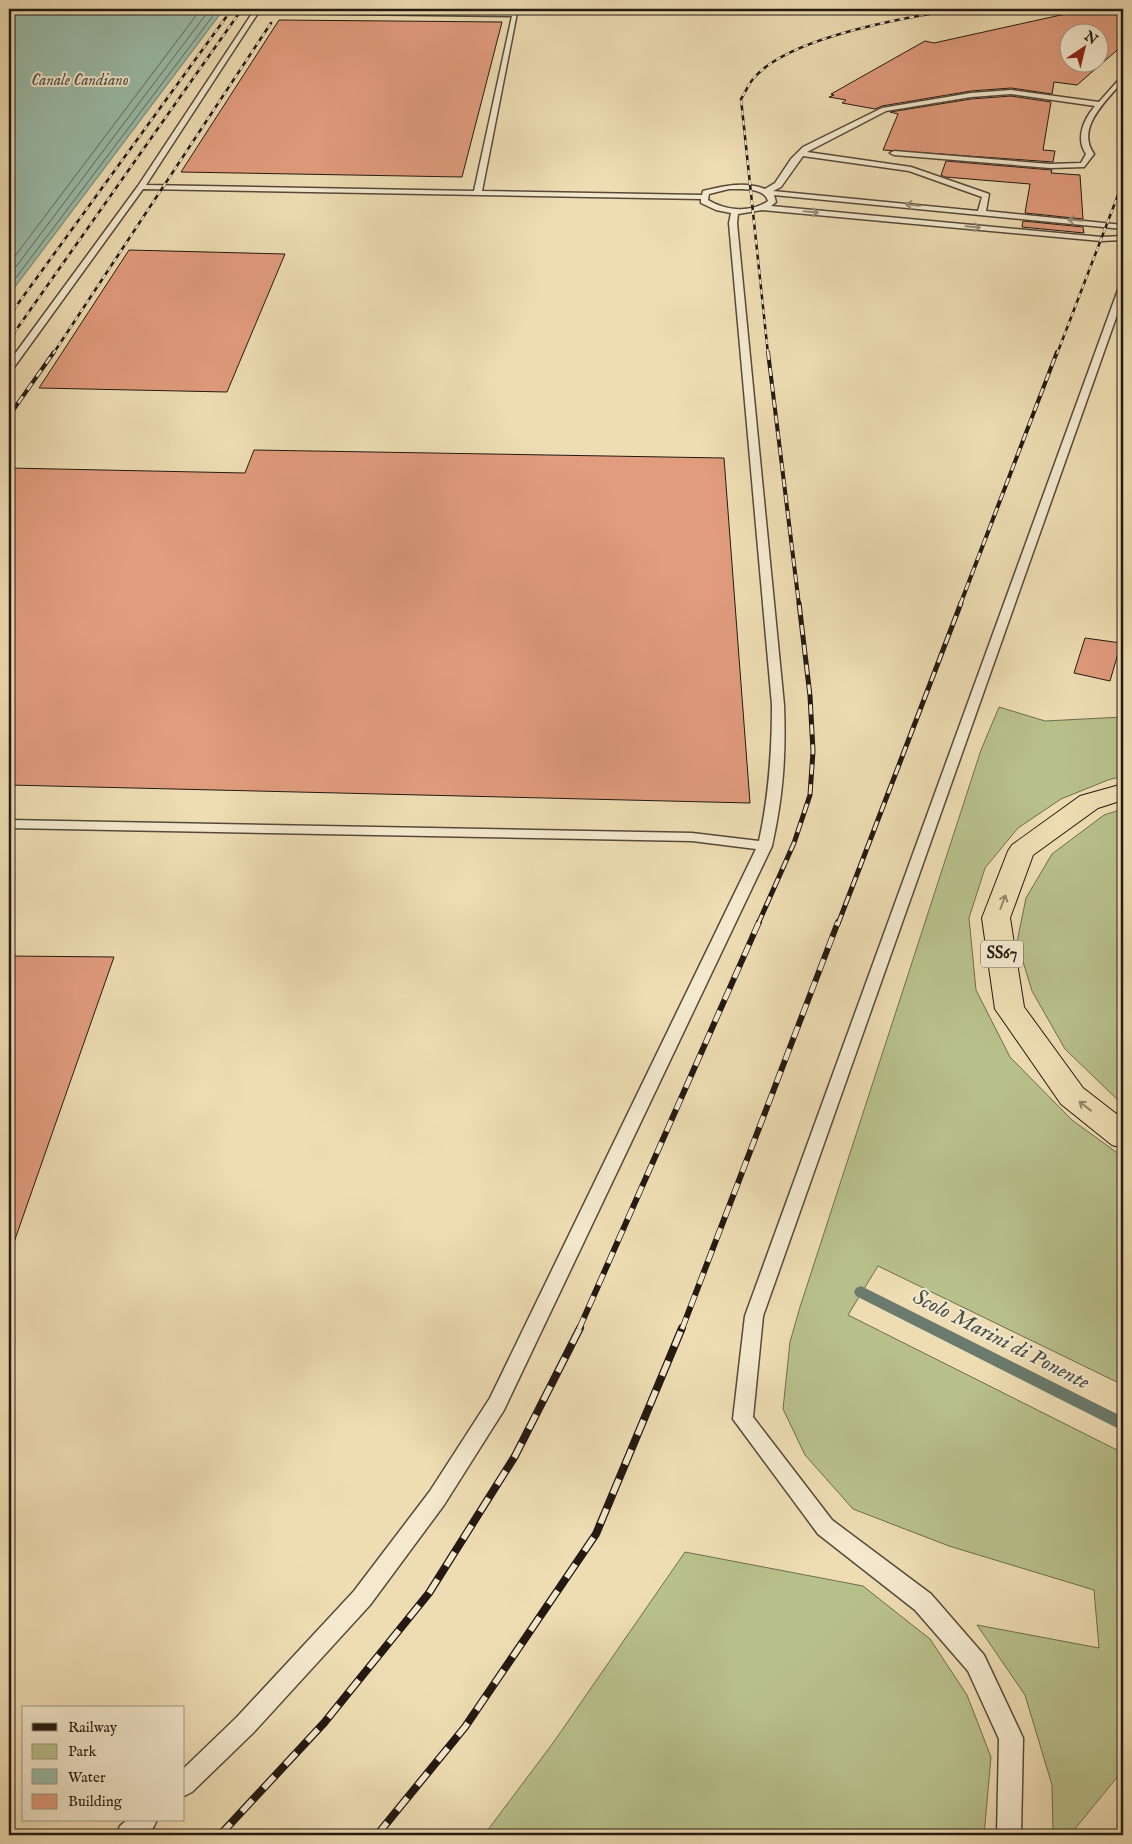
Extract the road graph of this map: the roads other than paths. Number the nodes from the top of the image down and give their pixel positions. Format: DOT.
graph roads {
  1 [pos="257,10"];
  2 [pos="513,11"];
  3 [pos="1123,77"];
  4 [pos="1100,104"];
  5 [pos="894,153"];
  6 [pos="801,154"];
  7 [pos="141,187"];
  8 [pos="765,192"];
  9 [pos="477,194"];
  10 [pos="703,197"];
  11 [pos="763,208"];
  12 [pos="735,210"];
  13 [pos="982,212"];
  14 [pos="1123,227"];
  15 [pos="1123,238"];
  16 [pos="1123,287"];
  17 [pos="9,368"];
  18 [pos="1123,792"];
  19 [pos="9,824"];
  20 [pos="765,846"];
  21 [pos="1123,1136"];
  22 [pos="185,1783"];
  23 [pos="143,1822"];
  24 [pos="129,1835"];
  25 [pos="1009,1835"];
  1 -- 2 [label="lane"];
  1 -- 7 [label="lane"];
  2 -- 9 [label="lane"];
  3 -- 4 [label="lane"];
  4 -- 5 [label="lane"];
  4 -- 6 [label="lane"];
  6 -- 8 [label="lane"];
  6 -- 13 [label="lane"];
  7 -- 9 [label="lane"];
  7 -- 17 [label="lane"];
  8 -- 10 [label="lane"];
  8 -- 11 [label="lane"];
  13 -- 8 [label="lane, one-way"];
  9 -- 10 [label="lane"];
  10 -- 12 [label="lane"];
  11 -- 12 [label="lane"];
  11 -- 15 [label="lane, one-way"];
  12 -- 20 [label="lane"];
  14 -- 13 [label="lane, one-way"];
  16 -- 25 [label="lane"];
  21 -- 18 [label="highway, SS67, one-way"];
  19 -- 20 [label="lane"];
  20 -- 22 [label="lane"];
  23 -- 24 [label="lane"];
}
